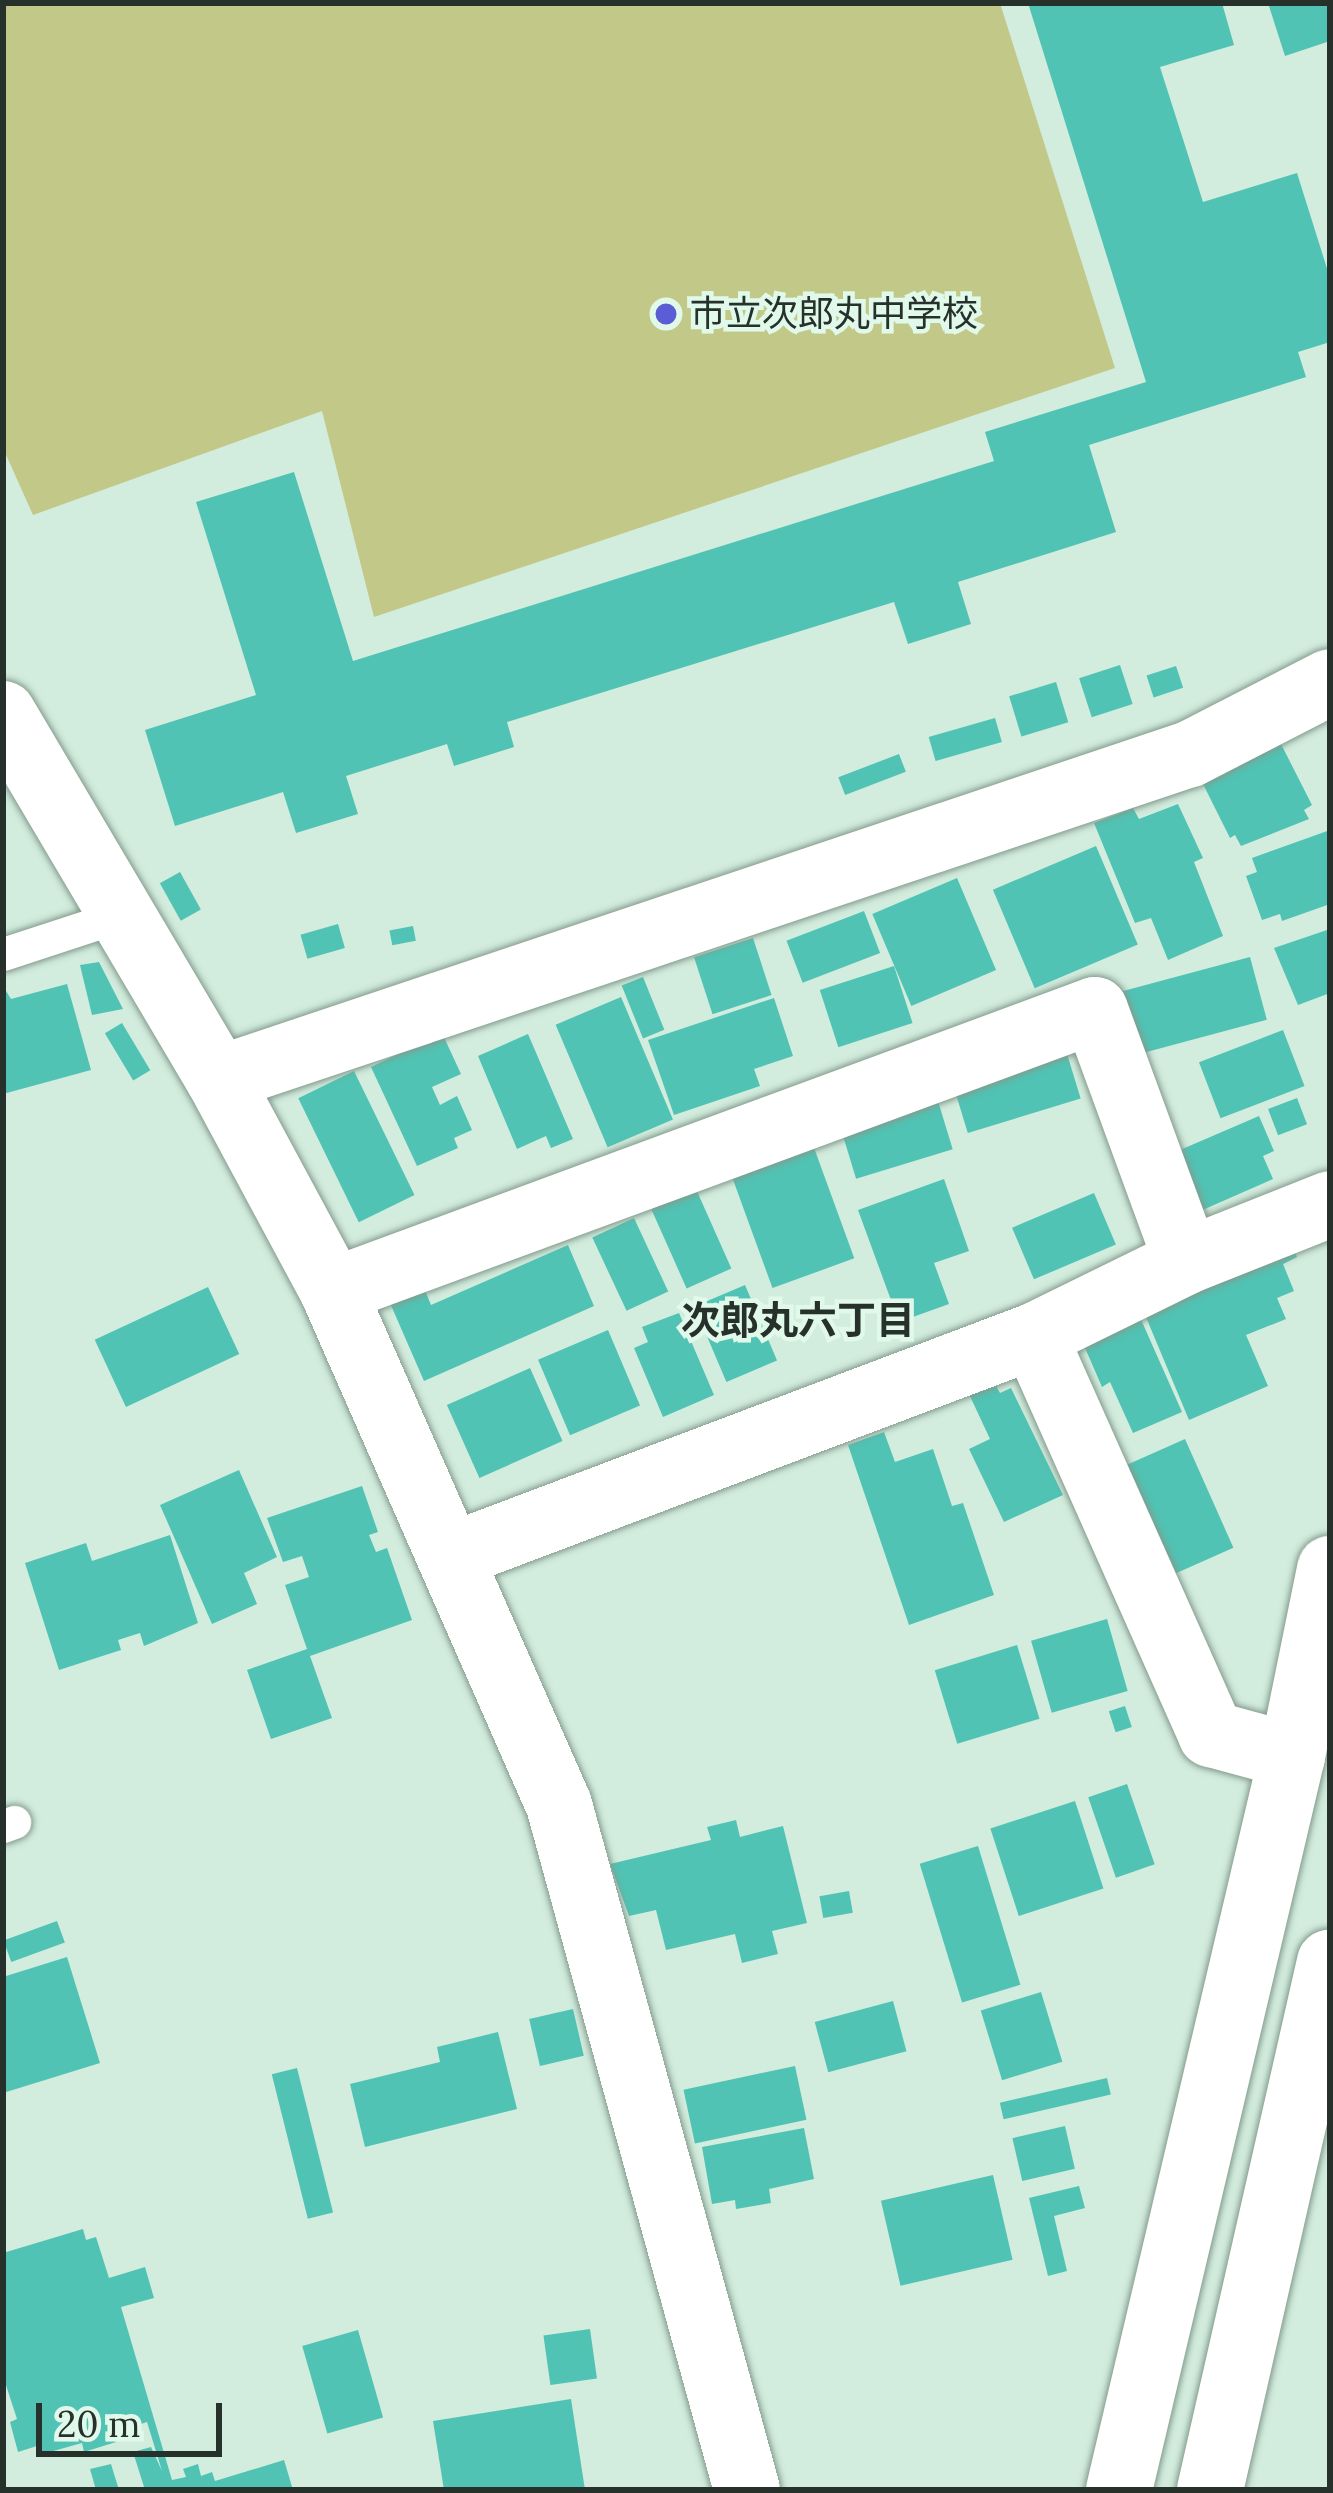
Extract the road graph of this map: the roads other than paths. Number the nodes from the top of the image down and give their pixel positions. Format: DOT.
graph roads {
  1 [pos="1330,682"];
  2 [pos="3,714"];
  3 [pos="122,915"];
  4 [pos="3,954"];
  5 [pos="219,1079"];
  6 [pos="1330,1204"];
  7 [pos="1187,1261"];
  8 [pos="333,1291"];
  9 [pos="1034,1336"];
  10 [pos="454,1556"];
  11 [pos="1330,1569"];
  12 [pos="1292,1756"];
  13 [pos="1330,1962"];
  14 [pos="747,2490"];
  15 [pos="1119,2490"];
  16 [pos="1210,2490"];
  1 -- 5 [label="street"];
  2 -- 3 [label="street"];
  3 -- 4 [label="lane"];
  3 -- 5 [label="street"];
  5 -- 8 [label="street"];
  6 -- 7 [label="street"];
  7 -- 8 [label="street"];
  7 -- 9 [label="street"];
  8 -- 10 [label="street"];
  9 -- 10 [label="street"];
  9 -- 12 [label="street"];
  10 -- 14 [label="street"];
  11 -- 12 [label="street"];
  12 -- 15 [label="street"];
  13 -- 16 [label="street"];
}
